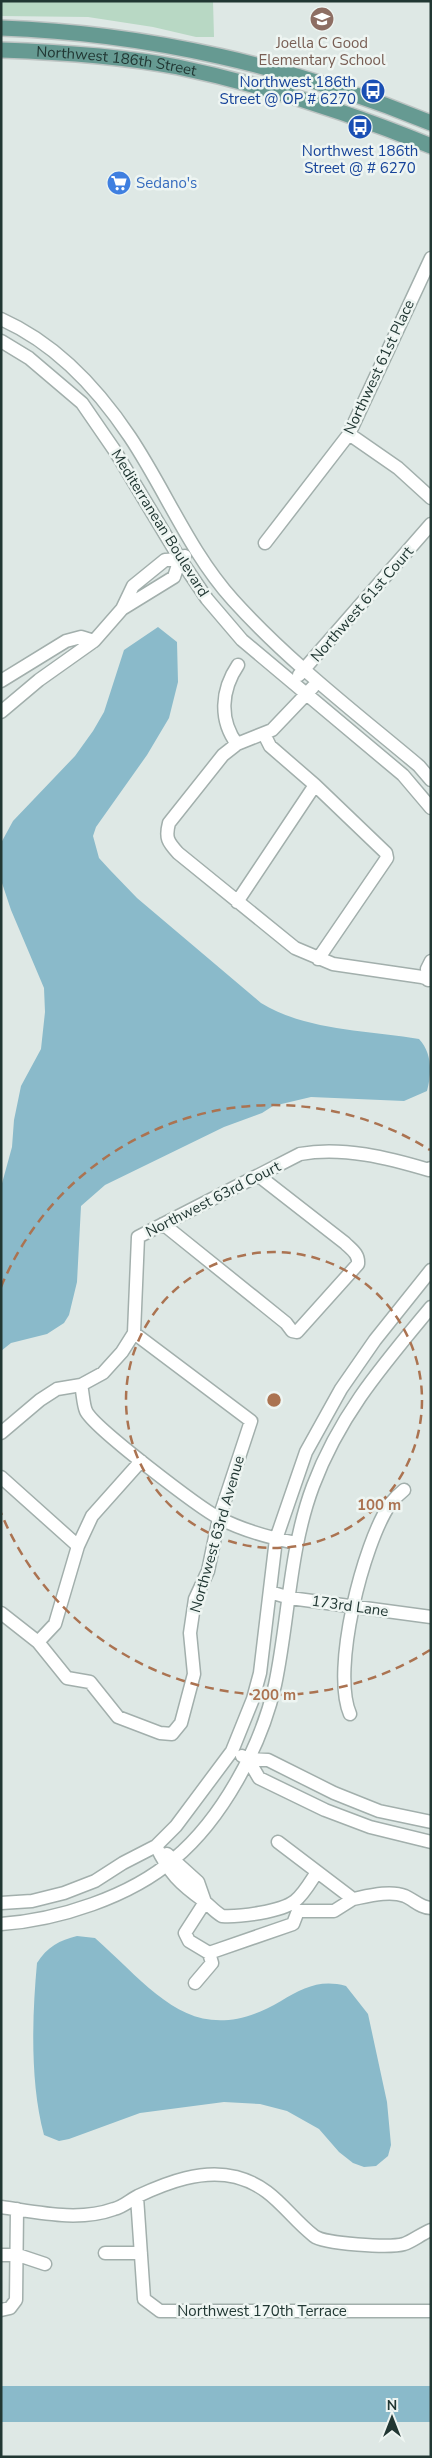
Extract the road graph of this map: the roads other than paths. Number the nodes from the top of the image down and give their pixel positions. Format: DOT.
graph roads {
  1 [pos="1,28"];
  2 [pos="101,36"];
  3 [pos="1,50"];
  4 [pos="98,57"];
  5 [pos="296,76"];
  6 [pos="289,96"];
  7 [pos="431,123"];
  8 [pos="431,146"];
  9 [pos="431,258"];
  10 [pos="1,319"];
  11 [pos="1,341"];
  12 [pos="349,434"];
  13 [pos="431,498"];
  14 [pos="431,524"];
  15 [pos="265,543"];
  16 [pos="194,549"];
  17 [pos="180,559"];
  18 [pos="122,608"];
  19 [pos="94,641"];
  20 [pos="238,665"];
  21 [pos="304,669"];
  22 [pos="318,680"];
  23 [pos="1,681"];
  24 [pos="293,683"];
  25 [pos="307,694"];
  26 [pos="1,712"];
  27 [pos="264,734"];
  28 [pos="237,744"];
  29 [pos="431,780"];
  30 [pos="315,785"];
  31 [pos="431,808"];
  32 [pos="237,902"];
  33 [pos="318,959"];
  34 [pos="431,961"];
  35 [pos="430,980"];
  36 [pos="431,1168"];
  37 [pos="259,1176"];
  38 [pos="163,1224"];
  39 [pos="431,1270"];
  40 [pos="431,1307"];
  41 [pos="134,1333"];
  42 [pos="81,1385"];
  43 [pos="1,1433"];
  44 [pos="141,1460"];
  45 [pos="1,1476"];
  46 [pos="404,1490"];
  47 [pos="219,1518"];
  48 [pos="276,1539"];
  49 [pos="296,1543"];
  50 [pos="78,1546"];
  51 [pos="270,1592"];
  52 [pos="290,1598"];
  53 [pos="353,1607"];
  54 [pos="1,1613"];
  55 [pos="431,1617"];
  56 [pos="38,1642"];
  57 [pos="350,1714"];
  58 [pos="232,1750"];
  59 [pos="248,1759"];
  60 [pos="431,1822"];
  61 [pos="278,1842"];
  62 [pos="431,1842"];
  63 [pos="156,1846"];
  64 [pos="170,1862"];
  65 [pos="317,1872"];
  66 [pos="353,1899"];
  67 [pos="205,1902"];
  68 [pos="1,1903"];
  69 [pos="294,1907"];
  70 [pos="431,1908"];
  71 [pos="1,1924"];
  72 [pos="209,1953"];
  73 [pos="195,1982"];
  74 [pos="137,2197"];
  75 [pos="1,2207"];
  76 [pos="17,2209"];
  77 [pos="431,2230"];
  78 [pos="105,2253"];
  79 [pos="141,2253"];
  80 [pos="1,2255"];
  81 [pos="18,2255"];
  82 [pos="46,2264"];
  83 [pos="1,2310"];
  84 [pos="431,2311"];
  1 -- 2 [label="main road, Northwest 186th Street"];
  2 -- 4 [label="main road"];
  2 -- 5 [label="main road, Northwest 186th Street"];
  3 -- 4 [label="main road, Northwest 186th Street"];
  4 -- 6 [label="main road, Northwest 186th Street"];
  5 -- 6 [label="main road"];
  5 -- 7 [label="main road, Northwest 186th Street"];
  6 -- 8 [label="main road, Northwest 186th Street"];
  9 -- 12 [label="street, Northwest 61st Place"];
  10 -- 16 [label="street, Mediterranean Boulevard"];
  11 -- 17 [label="street, Mediterranean Boulevard"];
  12 -- 13 [label="street"];
  12 -- 15 [label="street, Northwest 61st Place"];
  14 -- 21 [label="street, Northwest 61st Court"];
  16 -- 17 [label="street"];
  16 -- 21 [label="street, Mediterranean Boulevard"];
  17 -- 18 [label="street"];
  17 -- 18 [label="street"];
  17 -- 24 [label="street, Mediterranean Boulevard"];
  18 -- 19 [label="street"];
  19 -- 23 [label="street"];
  19 -- 26 [label="street"];
  20 -- 28 [label="street"];
  21 -- 22 [label="street, Mediterranean Boulevard"];
  21 -- 24 [label="street, Northwest 61st Court"];
  22 -- 25 [label="street"];
  22 -- 29 [label="street, Mediterranean Boulevard"];
  24 -- 25 [label="street, Mediterranean Boulevard"];
  25 -- 27 [label="street"];
  25 -- 31 [label="street, Mediterranean Boulevard"];
  27 -- 28 [label="street"];
  27 -- 30 [label="street"];
  28 -- 32 [label="street"];
  30 -- 32 [label="street"];
  30 -- 33 [label="street"];
  32 -- 33 [label="street"];
  33 -- 35 [label="street"];
  34 -- 35 [label="street"];
  36 -- 37 [label="street, Northwest 63rd Court"];
  37 -- 38 [label="street, Northwest 63rd Court"];
  37 -- 38 [label="street"];
  38 -- 41 [label="street, Northwest 63rd Court"];
  39 -- 48 [label="street"];
  40 -- 49 [label="street"];
  41 -- 42 [label="street"];
  41 -- 47 [label="street, Northwest 63rd Avenue"];
  42 -- 43 [label="street"];
  42 -- 44 [label="street"];
  44 -- 47 [label="street"];
  44 -- 50 [label="street"];
  45 -- 50 [label="street"];
  46 -- 53 [label="street"];
  47 -- 48 [label="street"];
  47 -- 56 [label="street, Northwest 63rd Avenue"];
  48 -- 49 [label="street"];
  48 -- 51 [label="street"];
  49 -- 52 [label="street"];
  50 -- 56 [label="street"];
  51 -- 52 [label="street, 173rd Lane"];
  51 -- 58 [label="street"];
  52 -- 53 [label="street, 173rd Lane"];
  52 -- 59 [label="street"];
  53 -- 55 [label="street, 173rd Lane"];
  53 -- 57 [label="street"];
  54 -- 56 [label="street"];
  58 -- 59 [label="street"];
  58 -- 63 [label="street"];
  59 -- 60 [label="street"];
  59 -- 62 [label="street"];
  59 -- 64 [label="street"];
  61 -- 65 [label="street"];
  63 -- 64 [label="street"];
  63 -- 68 [label="street"];
  64 -- 67 [label="street"];
  64 -- 71 [label="street"];
  65 -- 66 [label="street"];
  65 -- 69 [label="street"];
  66 -- 69 [label="street"];
  66 -- 70 [label="street"];
  67 -- 69 [label="street"];
  67 -- 72 [label="street"];
  69 -- 72 [label="street"];
  72 -- 73 [label="street"];
  74 -- 76 [label="street"];
  74 -- 77 [label="street"];
  74 -- 79 [label="street, Northwest 170th Terrace"];
  75 -- 76 [label="street"];
  76 -- 81 [label="street"];
  78 -- 79 [label="street"];
  79 -- 84 [label="street, Northwest 170th Terrace"];
  80 -- 81 [label="street"];
  81 -- 82 [label="street"];
  81 -- 83 [label="street"];
}
